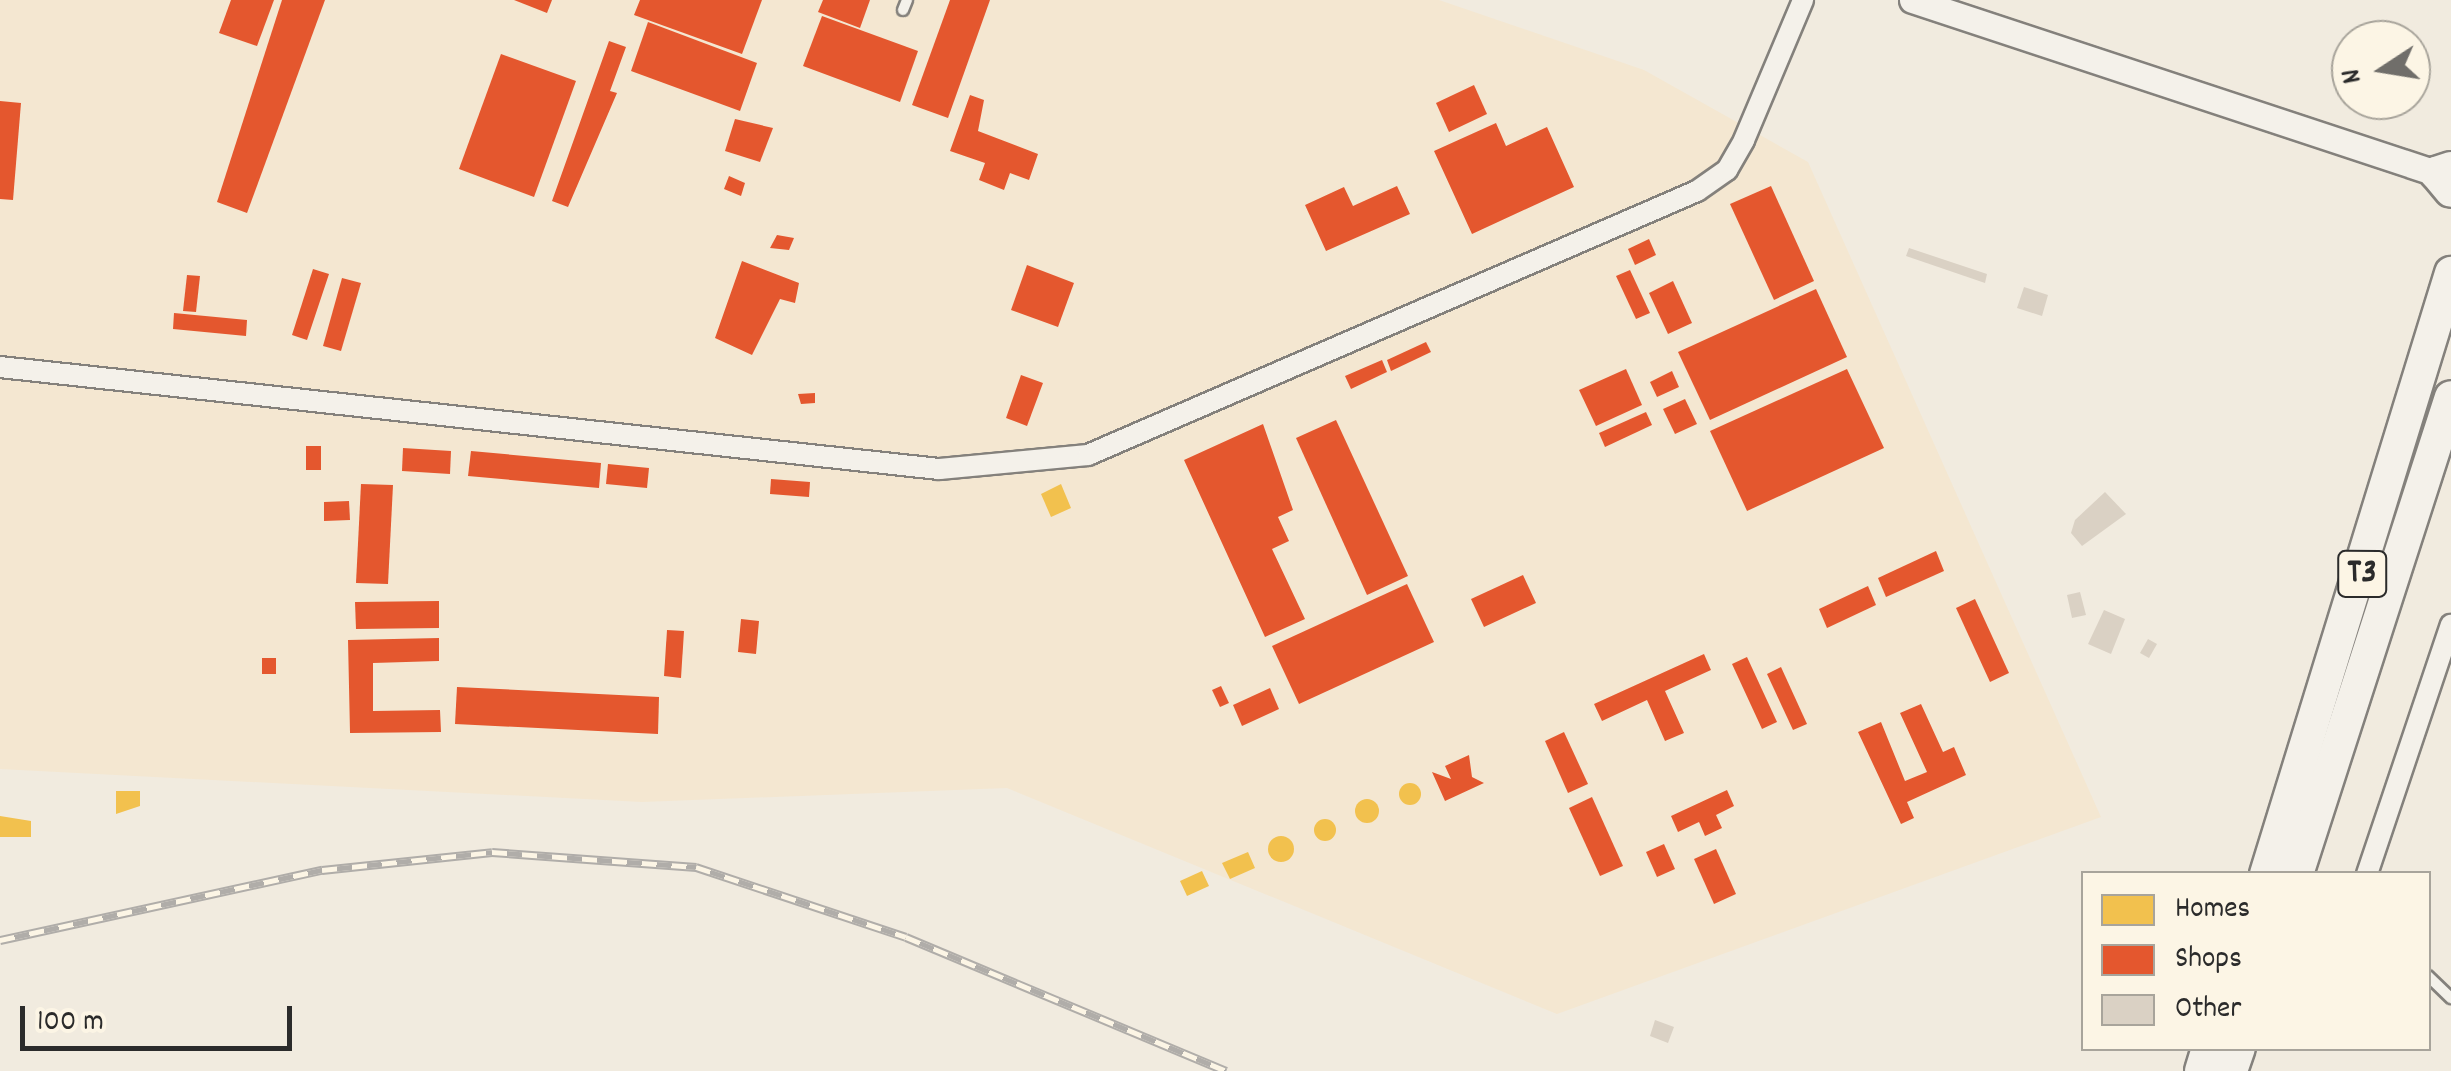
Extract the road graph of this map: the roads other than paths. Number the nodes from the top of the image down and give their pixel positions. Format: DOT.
graph roads {
  1 [pos="1803,0"];
  2 [pos="1912,0"];
  3 [pos="2447,178"];
  4 [pos="2451,273"];
  5 [pos="0,366"];
  6 [pos="2451,396"];
  7 [pos="2451,625"];
  8 [pos="2304,870"];
  9 [pos="2267,871"];
  10 [pos="2368,871"];
  11 [pos="2431,979"];
  12 [pos="2451,998"];
  13 [pos="2257,1051"];
  14 [pos="2240,1071"];
  1 -- 5 [label="street"];
  2 -- 3 [label="street"];
  4 -- 9 [label="highway, T3"];
  6 -- 8 [label="highway, T3"];
  7 -- 10 [label="street"];
  11 -- 12 [label="lane"];
  13 -- 14 [label="street"];
}
